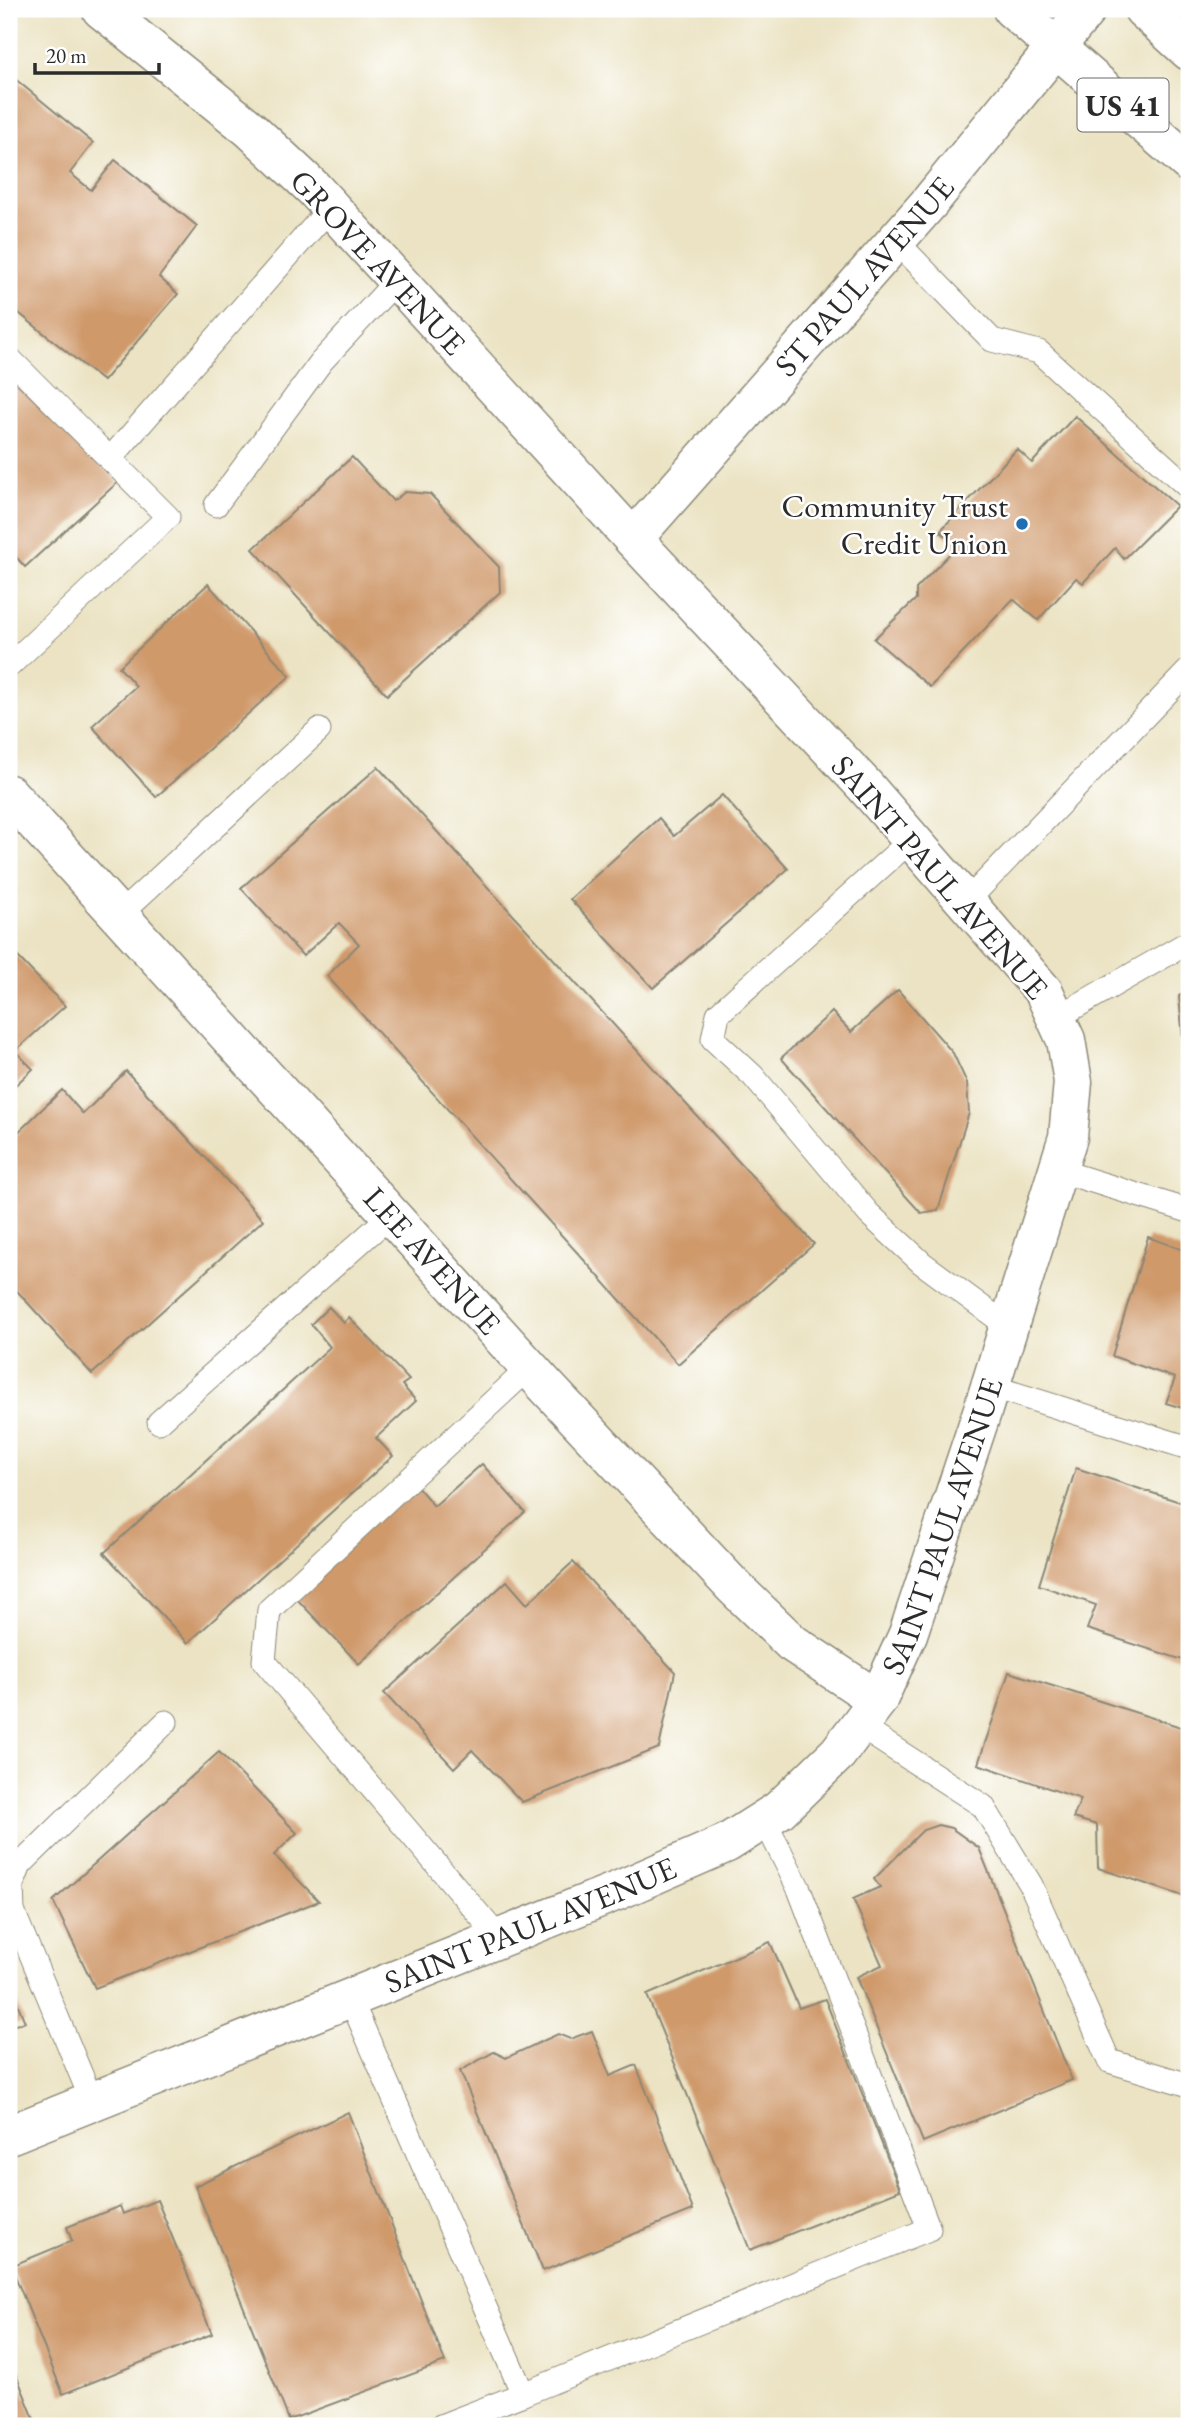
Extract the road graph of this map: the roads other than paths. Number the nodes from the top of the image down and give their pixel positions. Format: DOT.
graph roads {
  1 [pos="101,9"];
  2 [pos="1012,9"];
  3 [pos="1087,9"];
  4 [pos="1143,9"];
  5 [pos="1056,47"];
  6 [pos="1189,51"];
  7 [pos="1189,163"];
  8 [pos="330,208"];
  9 [pos="896,240"];
  10 [pos="397,280"];
  11 [pos="9,358"];
  12 [pos="110,459"];
  13 [pos="1189,488"];
  14 [pos="216,505"];
  15 [pos="633,539"];
  16 [pos="9,666"];
  17 [pos="1189,670"];
  18 [pos="319,730"];
  19 [pos="9,794"];
  20 [pos="911,840"];
  21 [pos="965,903"];
  22 [pos="119,915"];
  23 [pos="1189,942"];
  24 [pos="1056,1018"];
  25 [pos="1057,1170"];
  26 [pos="1189,1211"];
  27 [pos="391,1215"];
  28 [pos="1009,1326"];
  29 [pos="529,1368"];
  30 [pos="990,1386"];
  31 [pos="159,1422"];
  32 [pos="1189,1448"];
  33 [pos="869,1713"];
  34 [pos="166,1722"];
  35 [pos="764,1819"];
  36 [pos="14,1858"];
  37 [pos="499,1938"];
  38 [pos="350,1998"];
  39 [pos="1189,2085"];
  40 [pos="92,2101"];
  41 [pos="9,2135"];
  42 [pos="523,2394"];
  43 [pos="441,2426"];
  1 -- 8 [label="main road, GROVE AVENUE"];
  2 -- 5 [label="main road, US 41"];
  3 -- 5 [label="main road, ST PAUL AVENUE"];
  4 -- 6 [label="main road, US 41"];
  5 -- 7 [label="main road, US 41"];
  5 -- 9 [label="main road, ST PAUL AVENUE"];
  8 -- 10 [label="main road, GROVE AVENUE"];
  8 -- 12 [label="lane"];
  9 -- 13 [label="lane"];
  9 -- 15 [label="main road, ST PAUL AVENUE"];
  10 -- 14 [label="lane"];
  10 -- 15 [label="main road, GROVE AVENUE"];
  11 -- 12 [label="lane"];
  12 -- 16 [label="lane"];
  15 -- 20 [label="main road, SAINT PAUL AVENUE"];
  17 -- 21 [label="lane"];
  18 -- 22 [label="lane"];
  19 -- 22 [label="main road, LEE AVENUE"];
  20 -- 21 [label="main road, SAINT PAUL AVENUE"];
  20 -- 28 [label="lane"];
  21 -- 24 [label="main road, SAINT PAUL AVENUE"];
  22 -- 27 [label="main road, LEE AVENUE"];
  23 -- 24 [label="lane"];
  24 -- 25 [label="main road, SAINT PAUL AVENUE"];
  25 -- 26 [label="lane"];
  25 -- 28 [label="main road, SAINT PAUL AVENUE"];
  27 -- 29 [label="main road, LEE AVENUE"];
  27 -- 31 [label="lane"];
  28 -- 30 [label="main road, SAINT PAUL AVENUE"];
  29 -- 33 [label="main road, LEE AVENUE"];
  29 -- 37 [label="lane"];
  30 -- 32 [label="lane"];
  30 -- 33 [label="main road, SAINT PAUL AVENUE"];
  33 -- 35 [label="main road, SAINT PAUL AVENUE"];
  33 -- 39 [label="lane"];
  34 -- 36 [label="lane"];
  35 -- 37 [label="main road, SAINT PAUL AVENUE"];
  35 -- 42 [label="lane"];
  36 -- 40 [label="lane"];
  37 -- 38 [label="main road, SAINT PAUL AVENUE"];
  38 -- 40 [label="main road, SAINT PAUL AVENUE"];
  38 -- 42 [label="lane"];
  40 -- 41 [label="main road, SAINT PAUL AVENUE"];
  42 -- 43 [label="lane"];
}
